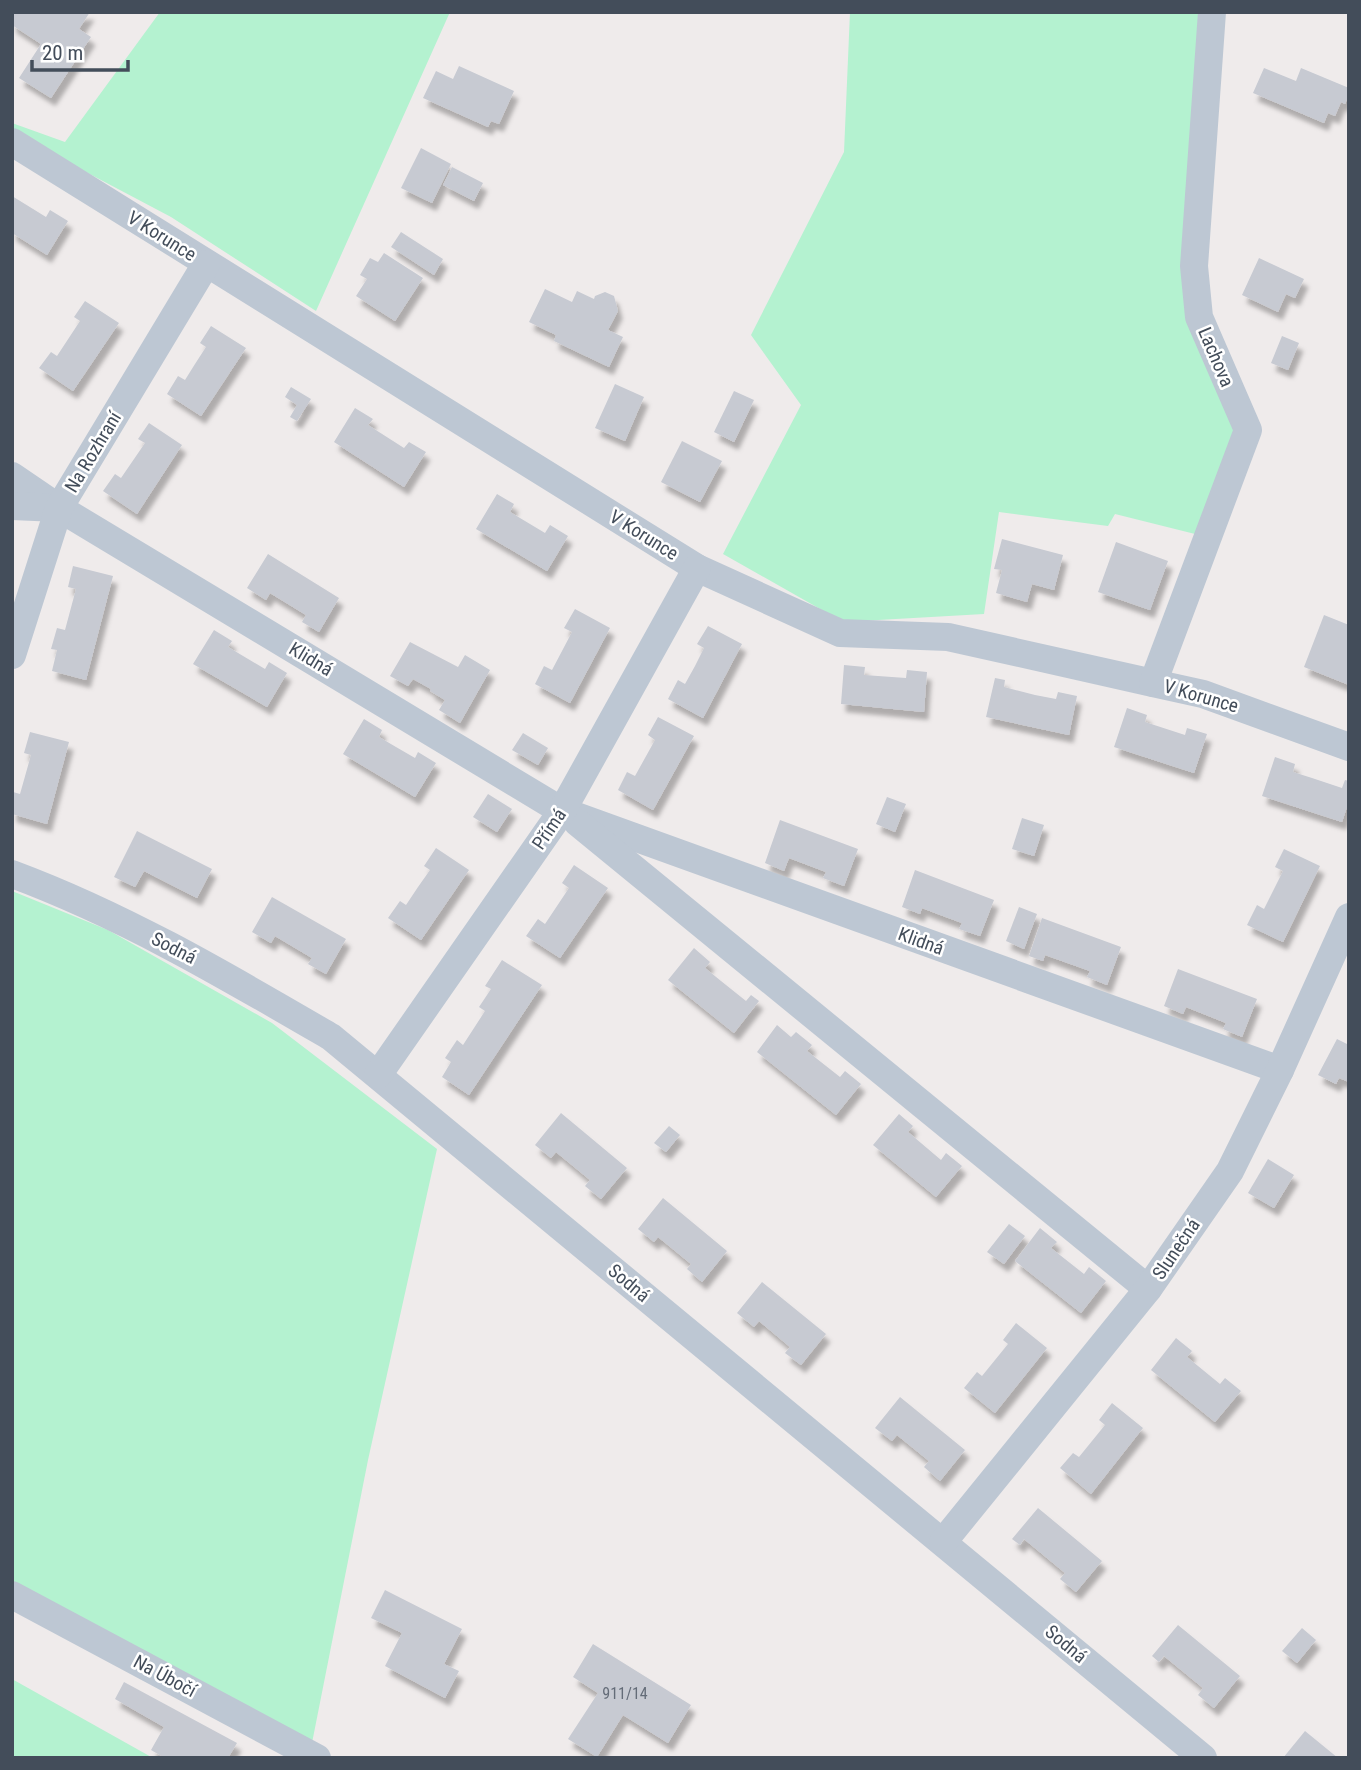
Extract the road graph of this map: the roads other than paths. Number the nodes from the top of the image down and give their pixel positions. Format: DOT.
graph roads {
  1 [pos="1212,12"];
  2 [pos="12,142"];
  3 [pos="206,264"];
  4 [pos="12,476"];
  5 [pos="12,506"];
  6 [pos="59,508"];
  7 [pos="697,568"];
  8 [pos="12,655"];
  9 [pos="1153,682"];
  10 [pos="1349,747"];
  11 [pos="562,810"];
  12 [pos="12,874"];
  13 [pos="1349,917"];
  14 [pos="1280,1070"];
  15 [pos="378,1075"];
  16 [pos="1148,1289"];
  17 [pos="943,1542"];
  18 [pos="12,1595"];
  19 [pos="317,1758"];
  20 [pos="1203,1758"];
  1 -- 9 [label="street, Lachova"];
  2 -- 3 [label="street, V Korunce"];
  3 -- 6 [label="street, Na Rozhraní"];
  3 -- 7 [label="street, V Korunce"];
  4 -- 6 [label="street, Klidná"];
  5 -- 6 [label="street, Klidná"];
  6 -- 8 [label="street, Na Rozhraní"];
  6 -- 11 [label="street, Klidná"];
  7 -- 9 [label="street, V Korunce"];
  7 -- 11 [label="street, Přímá"];
  9 -- 10 [label="street, V Korunce"];
  11 -- 14 [label="street, Klidná"];
  11 -- 15 [label="street, Přímá"];
  11 -- 16 [label="street, Klidná"];
  12 -- 15 [label="street, Sodná"];
  13 -- 14 [label="street, Slunečná"];
  14 -- 16 [label="street, Slunečná"];
  15 -- 17 [label="street, Sodná"];
  16 -- 17 [label="street, Slunečná"];
  17 -- 20 [label="street, Sodná"];
  18 -- 19 [label="street, Na Úbočí"];
}
